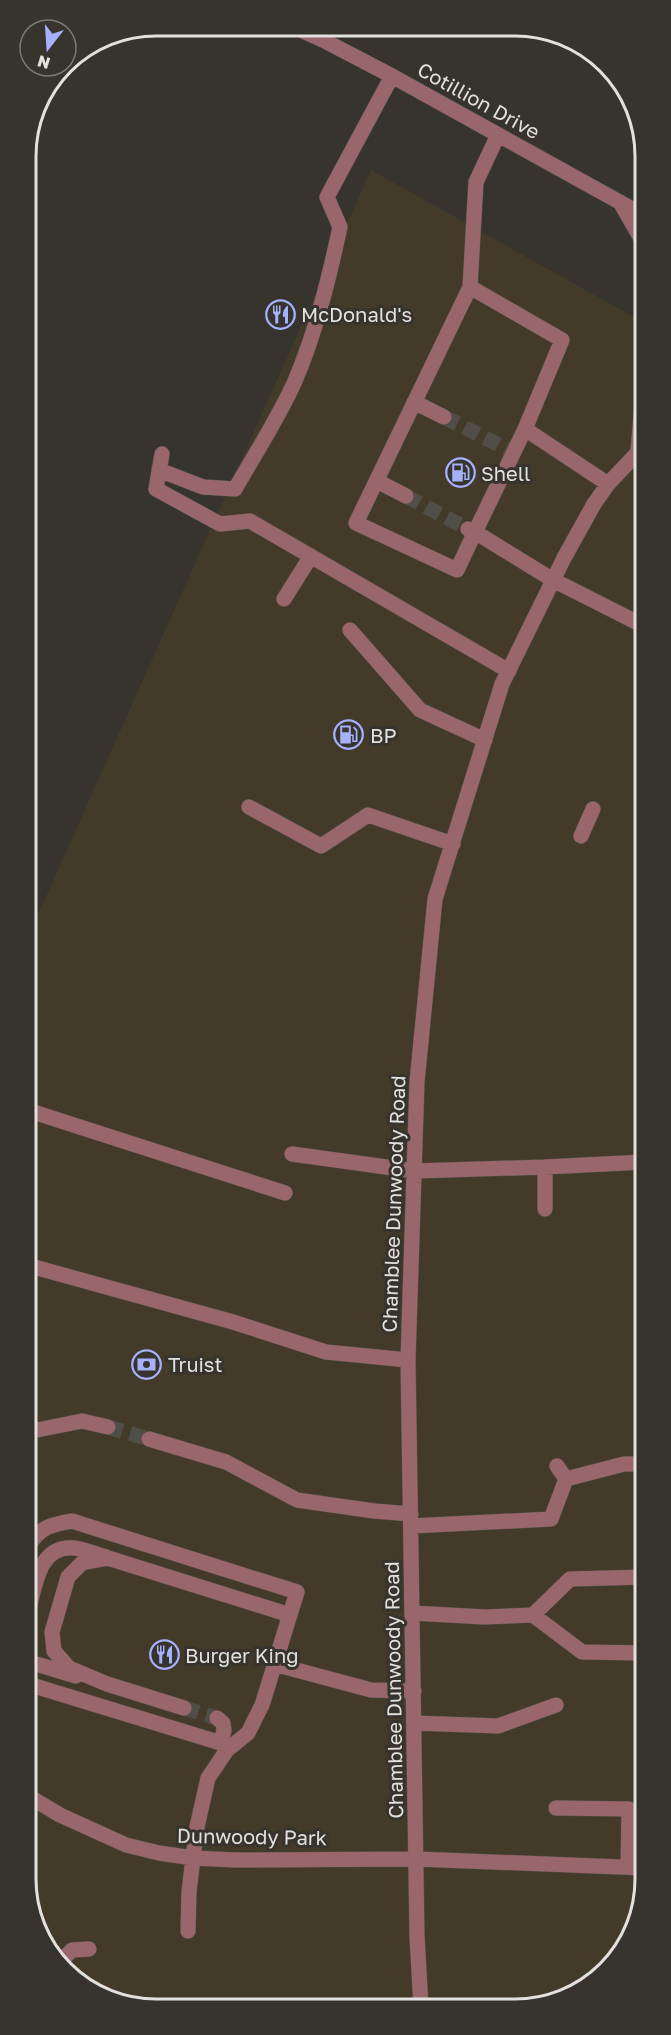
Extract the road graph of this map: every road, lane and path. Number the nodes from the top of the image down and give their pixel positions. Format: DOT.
graph roads {
  1 [pos="314,36"];
  2 [pos="392,76"];
  3 [pos="498,135"];
  4 [pos="620,202"];
  5 [pos="635,210"];
  6 [pos="635,228"];
  7 [pos="470,287"];
  8 [pos="414,402"];
  9 [pos="444,417"];
  10 [pos="525,429"];
  11 [pos="162,454"];
  12 [pos="635,455"];
  13 [pos="159,470"];
  14 [pos="377,481"];
  15 [pos="608,484"];
  16 [pos="406,496"];
  17 [pos="472,531"];
  18 [pos="311,556"];
  19 [pos="553,580"];
  20 [pos="284,599"];
  21 [pos="635,621"];
  22 [pos="350,630"];
  23 [pos="509,671"];
  24 [pos="485,740"];
  25 [pos="249,807"];
  26 [pos="593,809"];
  27 [pos="581,836"];
  28 [pos="453,843"];
  29 [pos="36,1113"];
  30 [pos="292,1154"];
  31 [pos="635,1162"];
  32 [pos="545,1167"];
  33 [pos="415,1171"];
  34 [pos="285,1193"];
  35 [pos="545,1209"];
  36 [pos="36,1267"];
  37 [pos="408,1360"];
  38 [pos="108,1427"];
  39 [pos="36,1430"];
  40 [pos="149,1438"];
  41 [pos="635,1464"];
  42 [pos="557,1466"];
  43 [pos="566,1479"];
  44 [pos="411,1520"];
  45 [pos="36,1534"];
  46 [pos="108,1558"];
  47 [pos="635,1577"];
  48 [pos="36,1582"];
  49 [pos="412,1613"];
  50 [pos="290,1615"];
  51 [pos="533,1615"];
  52 [pos="635,1653"];
  53 [pos="36,1664"];
  54 [pos="274,1664"];
  55 [pos="107,1683"];
  56 [pos="36,1687"];
  57 [pos="414,1691"];
  58 [pos="556,1704"];
  59 [pos="184,1708"];
  60 [pos="217,1718"];
  61 [pos="414,1723"];
  62 [pos="224,1747"];
  63 [pos="36,1801"];
  64 [pos="556,1808"];
  65 [pos="193,1858"];
  66 [pos="417,1859"];
  67 [pos="628,1866"];
  68 [pos="635,1867"];
  69 [pos="188,1931"];
  70 [pos="89,1949"];
  71 [pos="65,1957"];
  72 [pos="421,1999"];
  1 -- 2 [label="street, Cotillion Drive"];
  2 -- 3 [label="street, Cotillion Drive"];
  2 -- 13 [label="street"];
  3 -- 4 [label="street, Cotillion Drive"];
  3 -- 7 [label="street"];
  4 -- 5 [label="street, Cotillion Drive"];
  4 -- 6 [label="street"];
  7 -- 8 [label="street"];
  7 -- 10 [label="street"];
  8 -- 9 [label="street"];
  8 -- 14 [label="street"];
  10 -- 15 [label="street"];
  10 -- 17 [label="street"];
  11 -- 13 [label="street"];
  12 -- 15 [label="street, Chamblee Dunwoody Road"];
  13 -- 18 [label="street"];
  14 -- 16 [label="street"];
  14 -- 17 [label="street"];
  15 -- 19 [label="street, Chamblee Dunwoody Road"];
  17 -- 19 [label="street"];
  18 -- 20 [label="street"];
  18 -- 23 [label="street"];
  19 -- 21 [label="street"];
  19 -- 23 [label="street, Chamblee Dunwoody Road"];
  22 -- 24 [label="street"];
  23 -- 24 [label="street, Chamblee Dunwoody Road"];
  24 -- 28 [label="street, Chamblee Dunwoody Road"];
  25 -- 28 [label="street"];
  26 -- 27 [label="street"];
  28 -- 33 [label="street, Chamblee Dunwoody Road"];
  29 -- 34 [label="street"];
  30 -- 33 [label="street"];
  31 -- 32 [label="street"];
  32 -- 33 [label="street"];
  32 -- 35 [label="street"];
  33 -- 37 [label="street, Chamblee Dunwoody Road"];
  36 -- 37 [label="street"];
  37 -- 44 [label="street, Chamblee Dunwoody Road"];
  38 -- 39 [label="street"];
  40 -- 44 [label="street"];
  41 -- 43 [label="street"];
  42 -- 43 [label="street"];
  43 -- 44 [label="street"];
  44 -- 49 [label="street, Chamblee Dunwoody Road"];
  45 -- 50 [label="street"];
  46 -- 48 [label="street"];
  46 -- 50 [label="street"];
  46 -- 55 [label="street"];
  47 -- 51 [label="street"];
  49 -- 51 [label="street"];
  49 -- 57 [label="street, Chamblee Dunwoody Road"];
  50 -- 54 [label="street"];
  51 -- 52 [label="street"];
  53 -- 55 [label="street"];
  54 -- 57 [label="street"];
  54 -- 62 [label="street"];
  55 -- 59 [label="street"];
  56 -- 62 [label="street"];
  57 -- 61 [label="street, Chamblee Dunwoody Road"];
  58 -- 61 [label="street"];
  60 -- 62 [label="street"];
  61 -- 66 [label="street, Chamblee Dunwoody Road"];
  62 -- 65 [label="street"];
  63 -- 65 [label="street, Dunwoody Park"];
  64 -- 67 [label="street"];
  65 -- 66 [label="street, Dunwoody Park"];
  65 -- 69 [label="street"];
  66 -- 67 [label="street, Dunwoody Park"];
  66 -- 72 [label="street, Chamblee Dunwoody Road"];
  67 -- 68 [label="street, Dunwoody Park"];
  70 -- 71 [label="street"];
}
